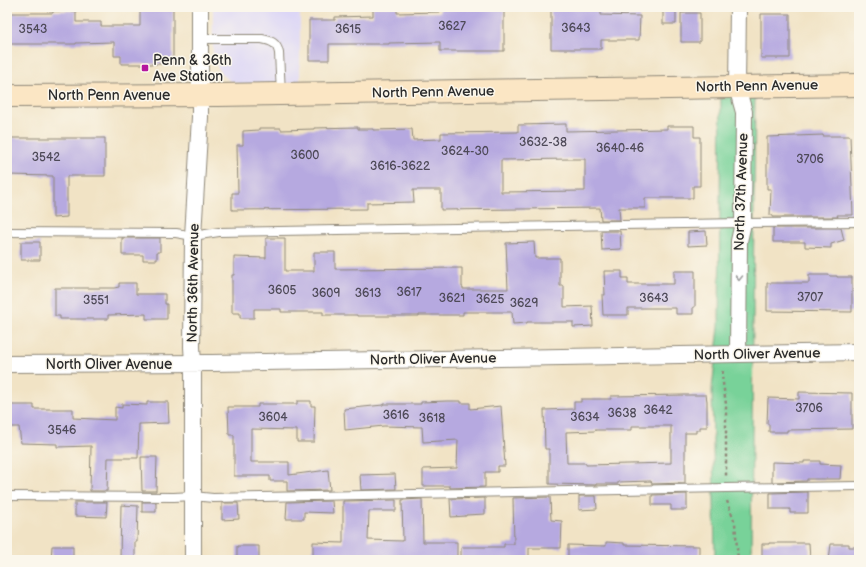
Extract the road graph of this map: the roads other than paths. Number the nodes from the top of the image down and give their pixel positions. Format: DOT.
graph roads {
  1 [pos="200,7"];
  2 [pos="738,7"];
  3 [pos="200,39"];
  4 [pos="859,85"];
  5 [pos="737,87"];
  6 [pos="281,94"];
  7 [pos="200,95"];
  8 [pos="7,96"];
  9 [pos="859,222"];
  10 [pos="743,223"];
  11 [pos="7,232"];
  12 [pos="193,236"];
  13 [pos="859,352"];
  14 [pos="732,354"];
  15 [pos="193,363"];
  16 [pos="7,364"];
  17 [pos="859,486"];
  18 [pos="7,496"];
  19 [pos="193,496"];
  20 [pos="193,560"];
  1 -- 3 [label="street, North 36th Avenue"];
  2 -- 5 [label="street, North 37th Avenue"];
  3 -- 6 [label="lane"];
  3 -- 7 [label="street, North 36th Avenue"];
  4 -- 5 [label="main road, North Penn Avenue"];
  5 -- 6 [label="main road, North Penn Avenue"];
  5 -- 10 [label="street, North 37th Avenue"];
  6 -- 7 [label="main road, North Penn Avenue"];
  7 -- 8 [label="main road, North Penn Avenue"];
  7 -- 12 [label="street, North 36th Avenue"];
  9 -- 10 [label="lane"];
  10 -- 12 [label="lane"];
  10 -- 14 [label="street, North 37th Avenue, one-way"];
  11 -- 12 [label="lane"];
  12 -- 15 [label="street, North 36th Avenue"];
  13 -- 14 [label="street, North Oliver Avenue"];
  14 -- 15 [label="street, North Oliver Avenue"];
  15 -- 16 [label="street, North Oliver Avenue"];
  15 -- 19 [label="street, North 36th Avenue"];
  17 -- 19 [label="lane"];
  18 -- 19 [label="lane"];
  19 -- 20 [label="street, North 36th Avenue"];
}
